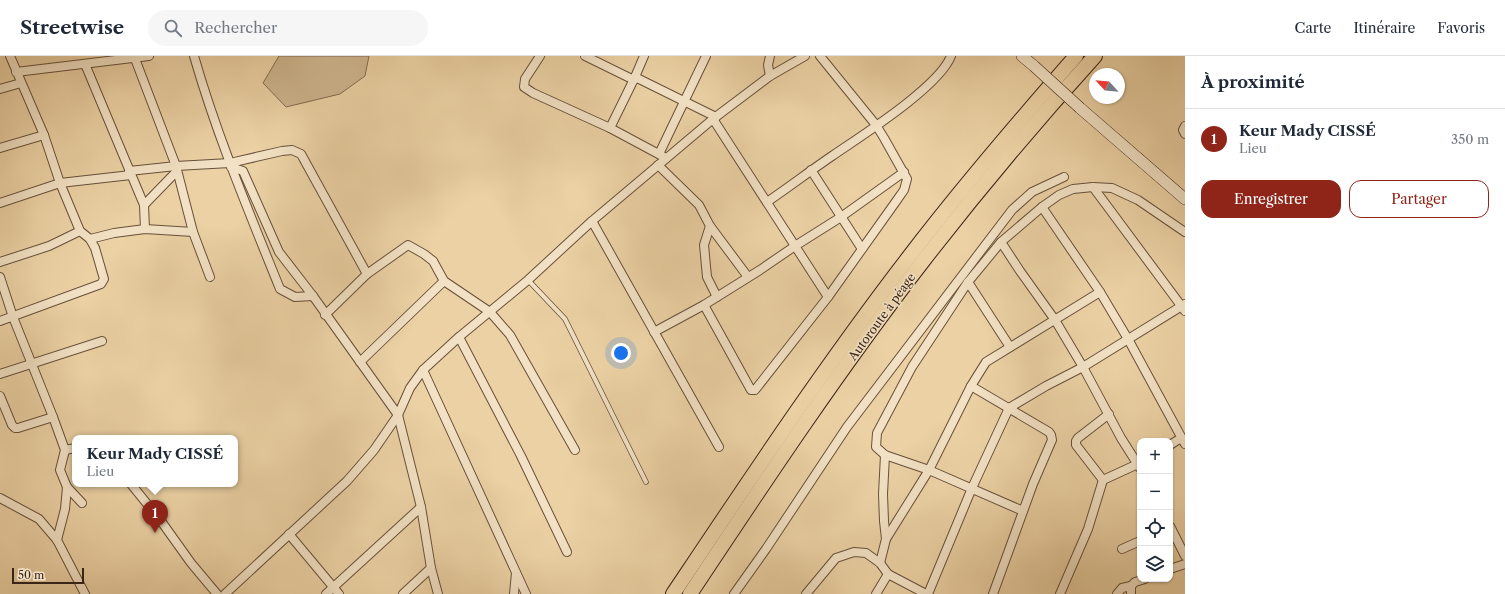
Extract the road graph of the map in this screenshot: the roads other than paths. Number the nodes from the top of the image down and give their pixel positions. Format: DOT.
graph roads {
  1 [pos="10,56"];
  2 [pos="70,56"];
  3 [pos="149,56"];
  4 [pos="194,56"];
  5 [pos="540,56"];
  6 [pos="585,56"];
  7 [pos="644,56"];
  8 [pos="706,56"];
  9 [pos="770,56"];
  10 [pos="805,56"];
  11 [pos="820,56"];
  12 [pos="951,56"];
  13 [pos="1022,56"];
  14 [pos="1076,56"];
  15 [pos="1095,56"];
  16 [pos="134,57"];
  17 [pos="599,59"];
  18 [pos="74,64"];
  19 [pos="85,64"];
  20 [pos="16,72"];
  21 [pos="770,76"];
  22 [pos="635,78"];
  23 [pos="21,83"];
  24 [pos="0,89"];
  25 [pos="684,101"];
  26 [pos="714,118"];
  27 [pos="876,125"];
  28 [pos="1185,126"];
  29 [pos="610,128"];
  30 [pos="1185,134"];
  31 [pos="44,135"];
  32 [pos="0,148"];
  33 [pos="662,156"];
  34 [pos="231,165"];
  35 [pos="658,165"];
  36 [pos="177,168"];
  37 [pos="811,170"];
  38 [pos="904,172"];
  39 [pos="130,173"];
  40 [pos="1064,177"];
  41 [pos="60,184"];
  42 [pos="1094,187"];
  43 [pos="1185,199"];
  44 [pos="767,202"];
  45 [pos="0,203"];
  46 [pos="144,205"];
  47 [pos="1042,207"];
  48 [pos="841,217"];
  49 [pos="592,221"];
  50 [pos="710,226"];
  51 [pos="145,229"];
  52 [pos="80,231"];
  53 [pos="193,232"];
  54 [pos="1185,232"];
  55 [pos="90,239"];
  56 [pos="1001,242"];
  57 [pos="795,246"];
  58 [pos="862,249"];
  59 [pos="0,262"];
  60 [pos="367,274"];
  61 [pos="0,277"];
  62 [pos="210,277"];
  63 [pos="748,277"];
  64 [pos="528,280"];
  65 [pos="444,281"];
  66 [pos="968,282"];
  67 [pos="1100,292"];
  68 [pos="313,296"];
  69 [pos="717,297"];
  70 [pos="828,297"];
  71 [pos="704,305"];
  72 [pos="1184,307"];
  73 [pos="490,312"];
  74 [pos="325,315"];
  75 [pos="13,317"];
  76 [pos="1055,320"];
  77 [pos="0,321"];
  78 [pos="654,332"];
  79 [pos="458,337"];
  80 [pos="1128,339"];
  81 [pos="102,341"];
  82 [pos="1010,348"];
  83 [pos="360,362"];
  84 [pos="32,363"];
  85 [pos="1083,367"];
  86 [pos="423,370"];
  87 [pos="0,374"];
  88 [pos="971,386"];
  89 [pos="0,396"];
  90 [pos="1008,408"];
  91 [pos="1109,414"];
  92 [pos="398,415"];
  93 [pos="53,417"];
  94 [pos="1183,441"];
  95 [pos="1173,444"];
  96 [pos="719,446"];
  97 [pos="72,449"];
  98 [pos="65,450"];
  99 [pos="575,450"];
  100 [pos="885,455"];
  101 [pos="1137,462"];
  102 [pos="1137,466"];
  103 [pos="929,470"];
  104 [pos="1103,480"];
  105 [pos="646,482"];
  106 [pos="67,487"];
  107 [pos="133,487"];
  108 [pos="972,488"];
  109 [pos="0,498"];
  110 [pos="82,503"];
  111 [pos="421,507"];
  112 [pos="1023,511"];
  113 [pos="1173,533"];
  114 [pos="289,534"];
  115 [pos="886,539"];
  116 [pos="56,540"];
  117 [pos="1137,542"];
  118 [pos="1122,549"];
  119 [pos="567,552"];
  120 [pos="1185,556"];
  121 [pos="880,563"];
  122 [pos="1185,564"];
  123 [pos="431,568"];
  124 [pos="1173,569"];
  125 [pos="516,571"];
  126 [pos="888,574"];
  127 [pos="1137,581"];
  128 [pos="1131,590"];
  129 [pos="336,591"];
  130 [pos="85,594"];
  131 [pos="217,594"];
  132 [pos="225,594"];
  133 [pos="326,594"];
  134 [pos="403,594"];
  135 [pos="438,594"];
  136 [pos="514,594"];
  137 [pos="526,594"];
  138 [pos="673,594"];
  139 [pos="690,594"];
  140 [pos="734,594"];
  141 [pos="806,594"];
  142 [pos="876,594"];
  143 [pos="927,594"];
  144 [pos="993,594"];
  145 [pos="1060,594"];
  146 [pos="1117,594"];
  1 -- 20 [label="street"];
  2 -- 18 [label="street"];
  3 -- 16 [label="street"];
  4 -- 34 [label="street"];
  5 -- 29 [label="street"];
  6 -- 17 [label="street"];
  7 -- 22 [label="street"];
  8 -- 25 [label="street"];
  9 -- 21 [label="street"];
  10 -- 21 [label="street"];
  11 -- 27 [label="street"];
  12 -- 27 [label="street"];
  13 -- 43 [label="street, bridge"];
  14 -- 138 [label="highway"];
  15 -- 139 [label="highway, Autoroute à péage"];
  16 -- 19 [label="street"];
  16 -- 36 [label="street"];
  17 -- 22 [label="street"];
  18 -- 19 [label="street"];
  18 -- 20 [label="street"];
  19 -- 39 [label="street"];
  20 -- 23 [label="street"];
  21 -- 26 [label="street"];
  22 -- 25 [label="street"];
  22 -- 29 [label="street"];
  23 -- 24 [label="street"];
  23 -- 31 [label="street"];
  25 -- 26 [label="street"];
  25 -- 33 [label="street"];
  26 -- 33 [label="street"];
  26 -- 44 [label="street"];
  27 -- 37 [label="street"];
  27 -- 38 [label="street"];
  28 -- 30 [label="street"];
  29 -- 33 [label="street"];
  31 -- 32 [label="street"];
  31 -- 41 [label="street"];
  33 -- 35 [label="street"];
  34 -- 36 [label="street"];
  34 -- 60 [label="street"];
  34 -- 68 [label="street"];
  34 -- 68 [label="street"];
  35 -- 49 [label="street"];
  35 -- 50 [label="street"];
  36 -- 39 [label="street"];
  36 -- 46 [label="street"];
  36 -- 53 [label="street"];
  37 -- 44 [label="street"];
  37 -- 48 [label="street"];
  38 -- 48 [label="street"];
  38 -- 58 [label="street"];
  39 -- 41 [label="street"];
  39 -- 46 [label="street"];
  40 -- 140 [label="street"];
  41 -- 45 [label="street"];
  41 -- 52 [label="street"];
  42 -- 47 [label="street"];
  42 -- 54 [label="street"];
  42 -- 72 [label="street"];
  44 -- 57 [label="street"];
  46 -- 51 [label="street"];
  47 -- 56 [label="street"];
  47 -- 67 [label="street"];
  48 -- 57 [label="street"];
  48 -- 58 [label="street"];
  49 -- 64 [label="street"];
  49 -- 78 [label="street"];
  50 -- 63 [label="street"];
  50 -- 69 [label="street"];
  51 -- 53 [label="street"];
  51 -- 55 [label="street"];
  52 -- 55 [label="street"];
  52 -- 59 [label="street"];
  53 -- 62 [label="street"];
  55 -- 75 [label="street"];
  56 -- 66 [label="street"];
  56 -- 76 [label="street"];
  57 -- 63 [label="street"];
  57 -- 70 [label="street"];
  58 -- 70 [label="street"];
  60 -- 65 [label="street"];
  60 -- 74 [label="street"];
  61 -- 75 [label="street"];
  63 -- 69 [label="street"];
  64 -- 73 [label="street"];
  64 -- 105 [label="lane"];
  65 -- 73 [label="street"];
  65 -- 83 [label="street"];
  66 -- 82 [label="street"];
  66 -- 100 [label="street"];
  67 -- 76 [label="street"];
  67 -- 80 [label="street"];
  68 -- 74 [label="street"];
  69 -- 71 [label="street"];
  70 -- 71 [label="street"];
  71 -- 78 [label="street"];
  72 -- 80 [label="street"];
  73 -- 79 [label="street"];
  73 -- 99 [label="street"];
  74 -- 83 [label="street"];
  75 -- 77 [label="street"];
  75 -- 84 [label="street"];
  76 -- 82 [label="street"];
  76 -- 85 [label="street"];
  78 -- 96 [label="street"];
  79 -- 86 [label="street"];
  79 -- 119 [label="street"];
  80 -- 85 [label="street"];
  80 -- 94 [label="street"];
  81 -- 84 [label="street"];
  82 -- 88 [label="street"];
  83 -- 92 [label="street"];
  84 -- 87 [label="street"];
  84 -- 93 [label="street"];
  85 -- 90 [label="street"];
  85 -- 91 [label="street"];
  86 -- 92 [label="street"];
  86 -- 125 [label="street"];
  88 -- 90 [label="street"];
  88 -- 103 [label="street"];
  89 -- 93 [label="street"];
  90 -- 108 [label="street"];
  90 -- 112 [label="street"];
  91 -- 101 [label="street"];
  91 -- 104 [label="street"];
  92 -- 111 [label="street"];
  92 -- 114 [label="street"];
  93 -- 98 [label="street"];
  94 -- 95 [label="street"];
  97 -- 98 [label="street"];
  98 -- 106 [label="street"];
  100 -- 103 [label="street"];
  100 -- 115 [label="street"];
  102 -- 104 [label="street"];
  103 -- 108 [label="street"];
  103 -- 115 [label="street"];
  104 -- 145 [label="street"];
  106 -- 110 [label="street"];
  106 -- 116 [label="street"];
  107 -- 131 [label="street"];
  108 -- 112 [label="street"];
  108 -- 143 [label="street"];
  109 -- 116 [label="street"];
  111 -- 123 [label="street"];
  111 -- 129 [label="street"];
  112 -- 144 [label="street"];
  113 -- 120 [label="street"];
  114 -- 129 [label="street"];
  114 -- 132 [label="street"];
  115 -- 121 [label="street"];
  116 -- 130 [label="street"];
  117 -- 118 [label="street"];
  121 -- 126 [label="street"];
  121 -- 141 [label="street"];
  122 -- 124 [label="street"];
  123 -- 134 [label="street"];
  123 -- 135 [label="street"];
  125 -- 136 [label="street"];
  125 -- 137 [label="street"];
  126 -- 142 [label="street"];
  126 -- 143 [label="street"];
  127 -- 128 [label="street"];
  128 -- 146 [label="street"];
  129 -- 133 [label="street"];
}
